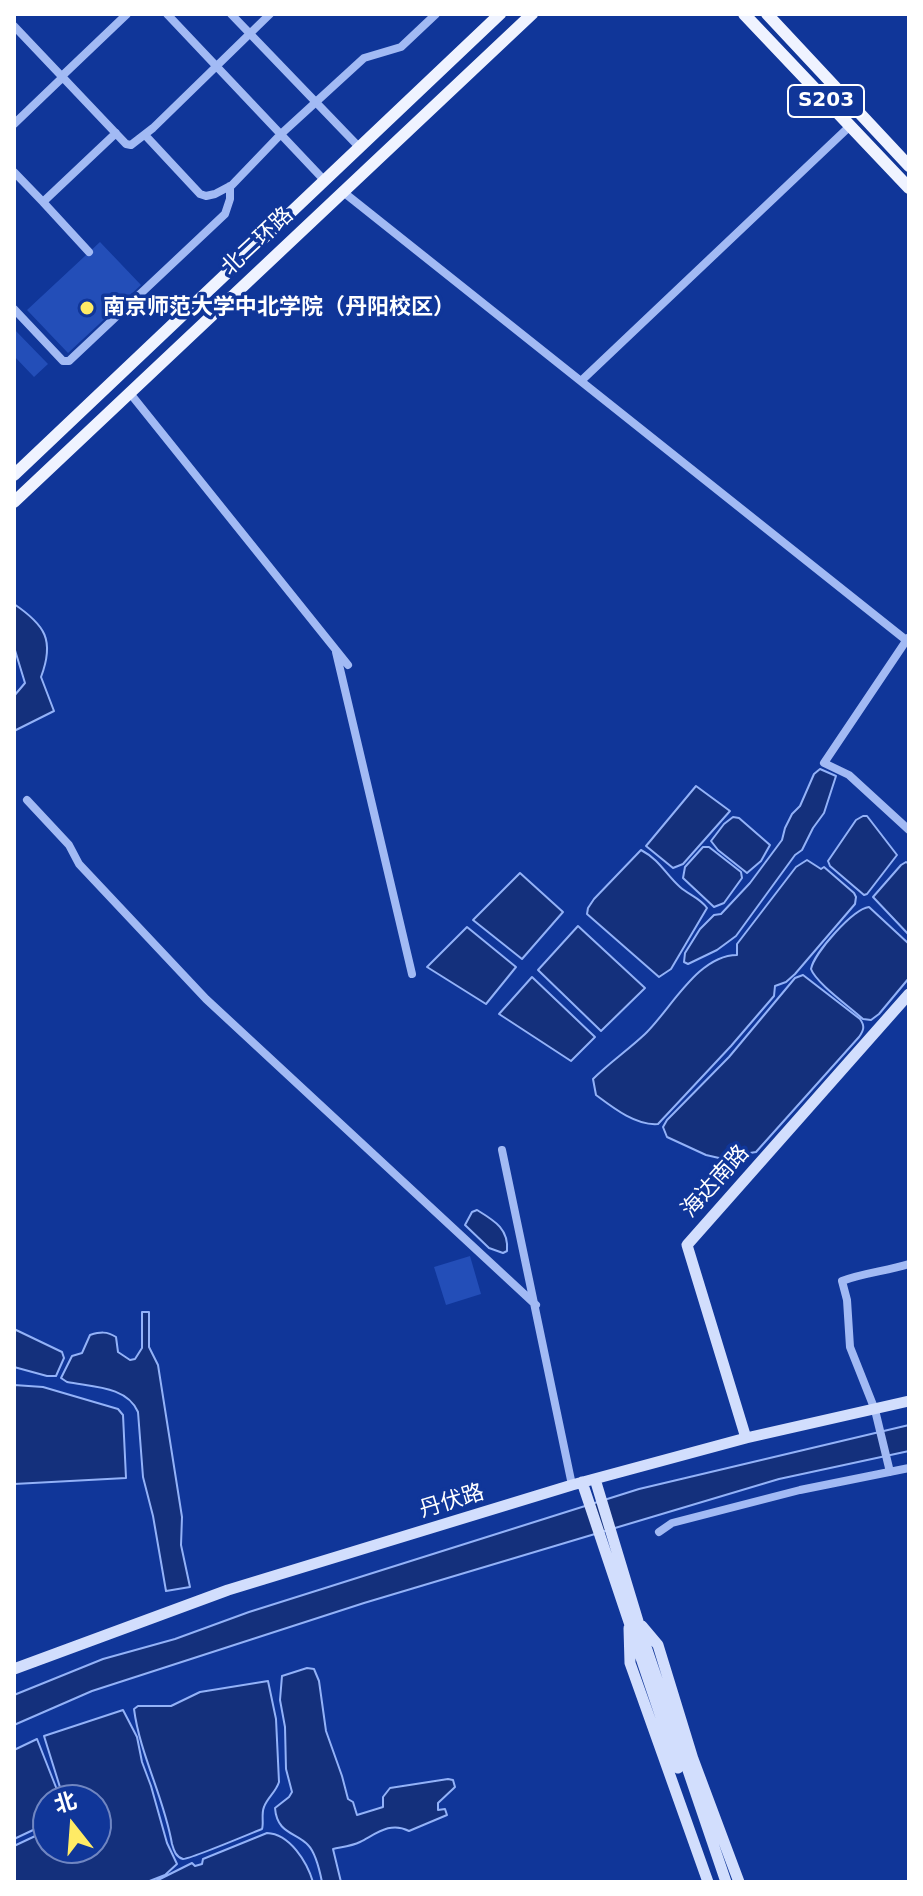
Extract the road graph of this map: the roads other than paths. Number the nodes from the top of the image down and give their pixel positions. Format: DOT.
graph roads {
  1 [pos="127,14"];
  2 [pos="167,14"];
  3 [pos="231,14"];
  4 [pos="270,14"];
  5 [pos="436,14"];
  6 [pos="500,14"];
  7 [pos="532,14"];
  8 [pos="744,14"];
  9 [pos="767,14"];
  10 [pos="14,26"];
  11 [pos="250,34"];
  12 [pos="217,66"];
  13 [pos="63,76"];
  14 [pos="316,102"];
  15 [pos="861,114"];
  16 [pos="14,124"];
  17 [pos="850,126"];
  18 [pos="116,133"];
  19 [pos="281,134"];
  20 [pos="145,135"];
  21 [pos="359,147"];
  22 [pos="909,166"];
  23 [pos="14,172"];
  24 [pos="326,178"];
  25 [pos="230,186"];
  26 [pos="909,188"];
  27 [pos="342,191"];
  28 [pos="43,202"];
  29 [pos="89,252"];
  30 [pos="14,309"];
  31 [pos="117,376"];
  32 [pos="581,381"];
  33 [pos="129,392"];
  34 [pos="14,475"];
  35 [pos="14,502"];
  36 [pos="908,638"];
  37 [pos="335,650"];
  38 [pos="348,665"];
  39 [pos="27,800"];
  40 [pos="909,830"];
  41 [pos="412,974"];
  42 [pos="909,994"];
  43 [pos="502,1150"];
  44 [pos="909,1264"];
  45 [pos="536,1305"];
  46 [pos="909,1401"];
  47 [pos="875,1410"];
  48 [pos="746,1438"];
  49 [pos="890,1468"];
  50 [pos="909,1468"];
  51 [pos="595,1479"];
  52 [pos="577,1484"];
  53 [pos="659,1532"];
  54 [pos="634,1624"];
  55 [pos="14,1669"];
  56 [pos="708,1882"];
  57 [pos="719,1882"];
  58 [pos="726,1882"];
  59 [pos="739,1882"];
  1 -- 13 [label="street"];
  2 -- 12 [label="street"];
  3 -- 11 [label="street"];
  4 -- 11 [label="street"];
  5 -- 14 [label="street"];
  6 -- 21 [label="main road, 北二环路"];
  7 -- 27 [label="main road, 北二环路"];
  8 -- 17 [label="main road, S203"];
  9 -- 15 [label="main road, S203"];
  10 -- 13 [label="street"];
  11 -- 12 [label="street"];
  11 -- 14 [label="street"];
  12 -- 19 [label="street"];
  12 -- 20 [label="street"];
  13 -- 16 [label="street"];
  13 -- 18 [label="street"];
  14 -- 19 [label="street"];
  14 -- 21 [label="street"];
  15 -- 17 [label="main road"];
  15 -- 22 [label="main road, S203"];
  17 -- 26 [label="main road, S203"];
  17 -- 32 [label="street"];
  18 -- 20 [label="street"];
  18 -- 28 [label="street"];
  19 -- 24 [label="street"];
  19 -- 25 [label="street"];
  20 -- 25 [label="street"];
  21 -- 24 [label="main road, 北二环路"];
  23 -- 28 [label="street"];
  24 -- 27 [label="main road"];
  24 -- 31 [label="main road, 北二环路"];
  25 -- 30 [label="street"];
  27 -- 32 [label="street"];
  27 -- 33 [label="main road, 北二环路"];
  28 -- 29 [label="street"];
  31 -- 33 [label="main road"];
  31 -- 34 [label="main road, 北二环路"];
  32 -- 36 [label="street"];
  33 -- 35 [label="main road, 北二环路"];
  33 -- 37 [label="street"];
  36 -- 40 [label="street"];
  37 -- 38 [label="street"];
  37 -- 41 [label="street"];
  39 -- 45 [label="street"];
  42 -- 48 [label="main road, 海达南路"];
  43 -- 45 [label="street"];
  44 -- 47 [label="street"];
  45 -- 52 [label="street"];
  46 -- 47 [label="main road, 丹伏路"];
  47 -- 48 [label="main road, 丹伏路"];
  47 -- 49 [label="street"];
  48 -- 51 [label="main road, 丹伏路"];
  49 -- 50 [label="street"];
  49 -- 53 [label="street"];
  51 -- 52 [label="main road, 丹伏路"];
  51 -- 54 [label="main road"];
  52 -- 54 [label="main road"];
  52 -- 55 [label="main road, 丹伏路"];
  54 -- 56 [label="main road"];
  54 -- 57 [label="main road"];
  54 -- 58 [label="main road"];
  54 -- 59 [label="main road"];
}
